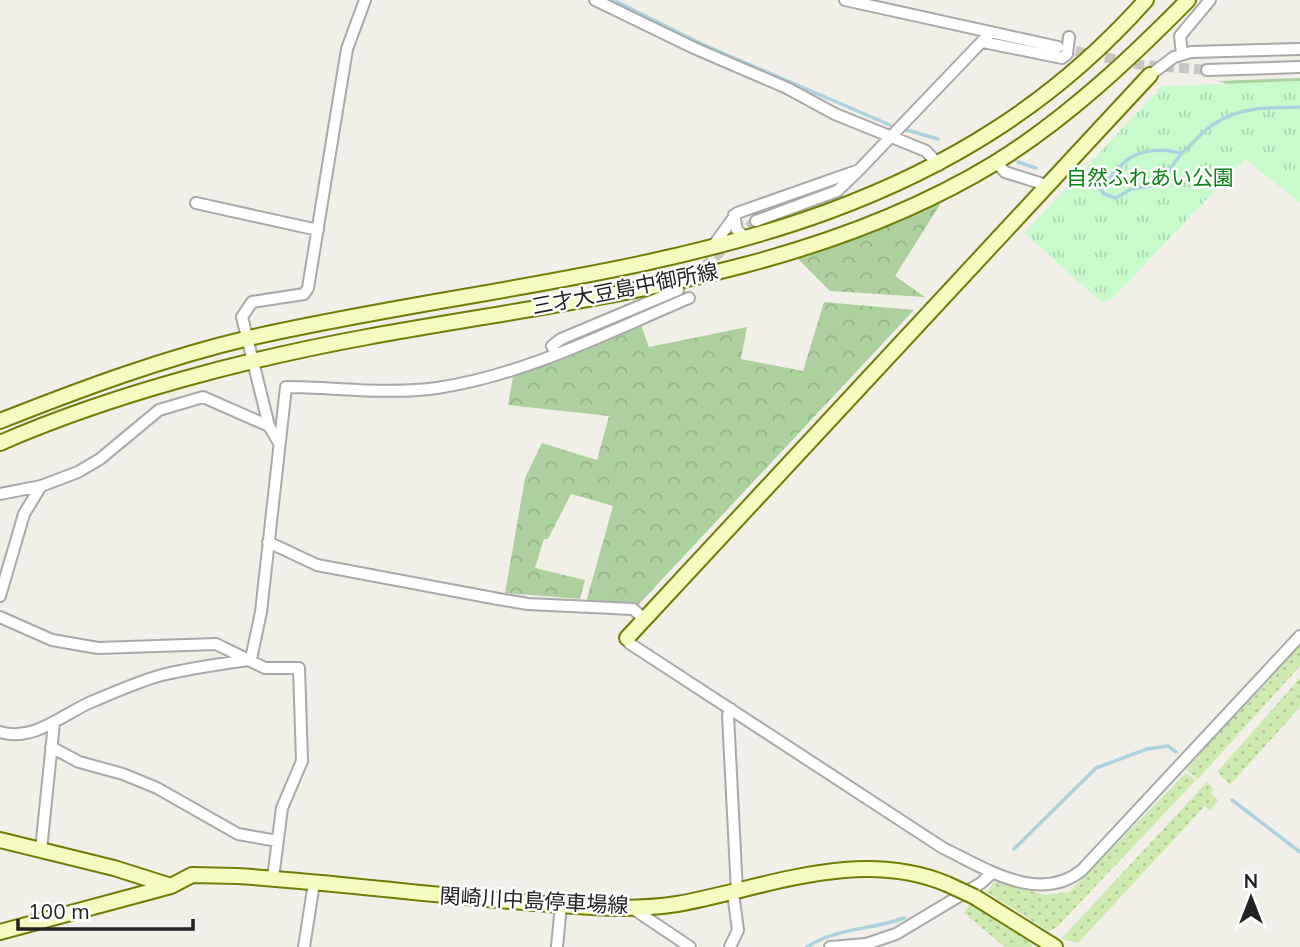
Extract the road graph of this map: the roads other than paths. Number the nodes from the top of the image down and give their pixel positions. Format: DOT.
graph roads {
  1 [pos="365,0"];
  2 [pos="595,0"];
  3 [pos="845,0"];
  4 [pos="1146,0"];
  5 [pos="1188,0"];
  6 [pos="1210,0"];
  7 [pos="991,32"];
  8 [pos="1069,37"];
  9 [pos="983,42"];
  10 [pos="1058,47"];
  11 [pos="1300,49"];
  12 [pos="1182,54"];
  13 [pos="1300,67"];
  14 [pos="1206,71"];
  15 [pos="1150,75"];
  16 [pos="892,137"];
  17 [pos="996,162"];
  18 [pos="939,165"];
  19 [pos="859,170"];
  20 [pos="1046,185"];
  21 [pos="197,203"];
  22 [pos="734,215"];
  23 [pos="756,220"];
  24 [pos="318,230"];
  25 [pos="746,238"];
  26 [pos="713,246"];
  27 [pos="678,290"];
  28 [pos="689,298"];
  29 [pos="246,339"];
  30 [pos="556,354"];
  31 [pos="252,362"];
  32 [pos="0,421"];
  33 [pos="269,426"];
  34 [pos="0,443"];
  35 [pos="279,443"];
  36 [pos="41,486"];
  37 [pos="0,494"];
  38 [pos="268,542"];
  39 [pos="0,596"];
  40 [pos="0,617"];
  41 [pos="643,618"];
  42 [pos="1300,636"];
  43 [pos="627,638"];
  44 [pos="251,659"];
  45 [pos="730,709"];
  46 [pos="54,723"];
  47 [pos="0,732"];
  48 [pos="51,747"];
  49 [pos="0,841"];
  50 [pos="277,841"];
  51 [pos="41,850"];
  52 [pos="992,873"];
  53 [pos="273,878"];
  54 [pos="314,883"];
  55 [pos="171,887"];
  56 [pos="735,892"];
  57 [pos="561,905"];
  58 [pos="632,908"];
  59 [pos="0,932"];
  60 [pos="304,947"];
  61 [pos="557,947"];
  62 [pos="690,947"];
  63 [pos="730,947"];
  64 [pos="830,947"];
  65 [pos="1055,947"];
  1 -- 24 [label="street"];
  2 -- 16 [label="street"];
  3 -- 7 [label="street"];
  4 -- 18 [label="main road, 三才大豆島中御所線"];
  5 -- 17 [label="main road, 三才大豆島中御所線"];
  6 -- 12 [label="street"];
  7 -- 9 [label="street"];
  7 -- 10 [label="street"];
  8 -- 9 [label="street"];
  9 -- 16 [label="street"];
  11 -- 12 [label="street"];
  12 -- 15 [label="street"];
  13 -- 14 [label="street"];
  15 -- 20 [label="main road"];
  16 -- 18 [label="street"];
  16 -- 19 [label="street"];
  17 -- 20 [label="street"];
  17 -- 31 [label="main road, 三才大豆島中御所線"];
  18 -- 25 [label="main road, 三才大豆島中御所線"];
  19 -- 22 [label="street"];
  19 -- 23 [label="street"];
  20 -- 41 [label="main road"];
  21 -- 24 [label="street"];
  22 -- 25 [label="street"];
  22 -- 26 [label="street"];
  24 -- 29 [label="street"];
  25 -- 26 [label="main road, 三才大豆島中御所線"];
  26 -- 29 [label="main road, 三才大豆島中御所線"];
  27 -- 30 [label="street"];
  28 -- 30 [label="street"];
  29 -- 31 [label="street"];
  29 -- 32 [label="main road, 三才大豆島中御所線"];
  30 -- 35 [label="street"];
  31 -- 33 [label="street"];
  31 -- 34 [label="main road, 三才大豆島中御所線"];
  33 -- 35 [label="street"];
  33 -- 36 [label="street"];
  35 -- 38 [label="street"];
  36 -- 37 [label="street"];
  36 -- 39 [label="street"];
  38 -- 41 [label="street"];
  38 -- 44 [label="street"];
  40 -- 44 [label="street"];
  41 -- 43 [label="main road"];
  42 -- 52 [label="street"];
  43 -- 45 [label="street"];
  44 -- 46 [label="street"];
  44 -- 50 [label="street"];
  45 -- 52 [label="street"];
  45 -- 56 [label="street"];
  46 -- 47 [label="street"];
  46 -- 48 [label="street"];
  48 -- 50 [label="street"];
  48 -- 51 [label="street"];
  49 -- 51 [label="main road"];
  50 -- 53 [label="street"];
  51 -- 55 [label="main road"];
  52 -- 64 [label="street"];
  53 -- 54 [label="main road, 関崎川中島停車場線"];
  53 -- 55 [label="main road, 関崎川中島停車場線"];
  54 -- 57 [label="main road, 関崎川中島停車場線"];
  54 -- 60 [label="street"];
  55 -- 59 [label="main road, 関崎川中島停車場線"];
  56 -- 58 [label="main road, 関崎川中島停車場線"];
  56 -- 63 [label="street"];
  56 -- 65 [label="main road, 関崎川中島停車場線, bridge"];
  57 -- 58 [label="main road, 関崎川中島停車場線"];
  57 -- 61 [label="street"];
  58 -- 62 [label="street"];
}
